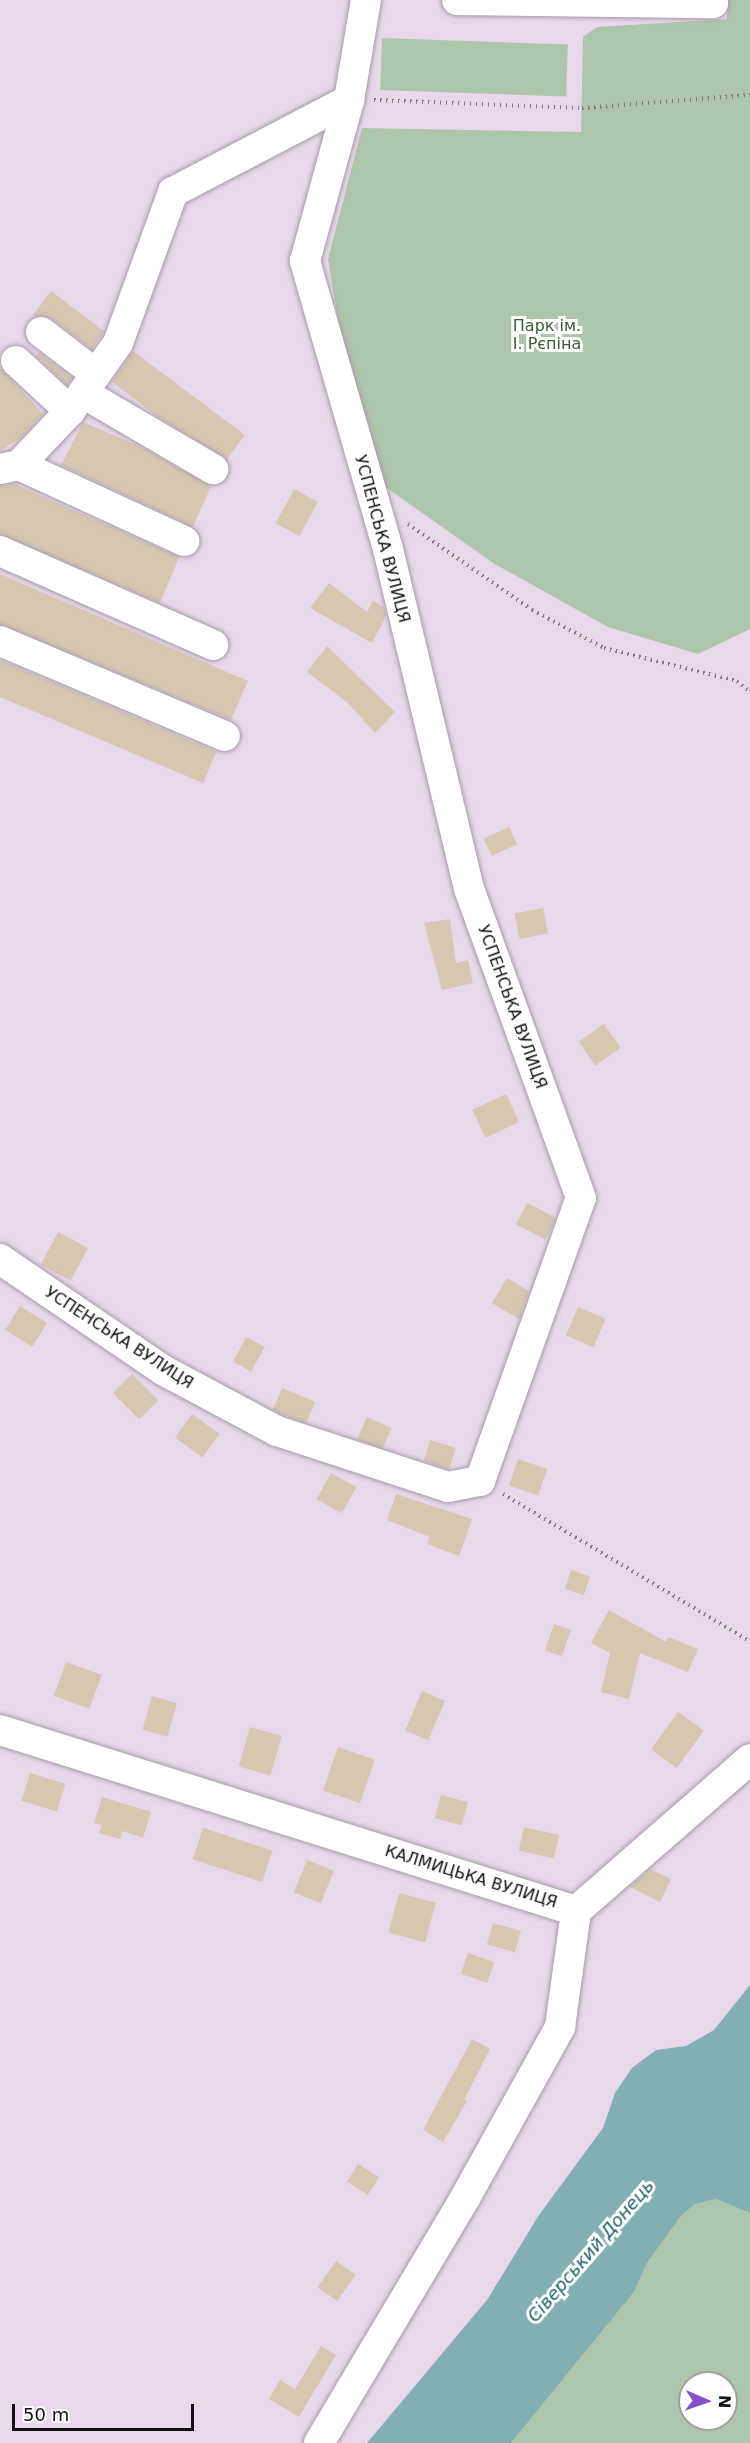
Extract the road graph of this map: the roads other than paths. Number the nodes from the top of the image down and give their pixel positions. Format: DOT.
graph roads {
  1 [pos="366,0"];
  2 [pos="457,0"];
  3 [pos="713,2"];
  4 [pos="349,100"];
  5 [pos="41,332"];
  6 [pos="16,361"];
  7 [pos="83,393"];
  8 [pos="7,463"];
  9 [pos="213,469"];
  10 [pos="184,541"];
  11 [pos="0,551"];
  12 [pos="0,641"];
  13 [pos="213,645"];
  14 [pos="225,736"];
  15 [pos="0,1259"];
  16 [pos="0,1730"];
  17 [pos="750,1759"];
  18 [pos="576,1911"];
  19 [pos="318,2443"];
  1 -- 4 [label="street, УСПЕНСЬКА ВУЛИЦЯ"];
  2 -- 3 [label="street"];
  4 -- 7 [label="street"];
  4 -- 15 [label="street, УСПЕНСЬКА ВУЛИЦЯ"];
  5 -- 7 [label="street"];
  6 -- 7 [label="street"];
  7 -- 8 [label="street"];
  7 -- 9 [label="street"];
  8 -- 10 [label="street"];
  11 -- 13 [label="street"];
  12 -- 14 [label="street"];
  16 -- 18 [label="street, КАЛМИЦЬКА ВУЛИЦЯ"];
  17 -- 18 [label="street"];
  18 -- 19 [label="street, КАЛМИЦЬКА ВУЛИЦЯ"];
}
